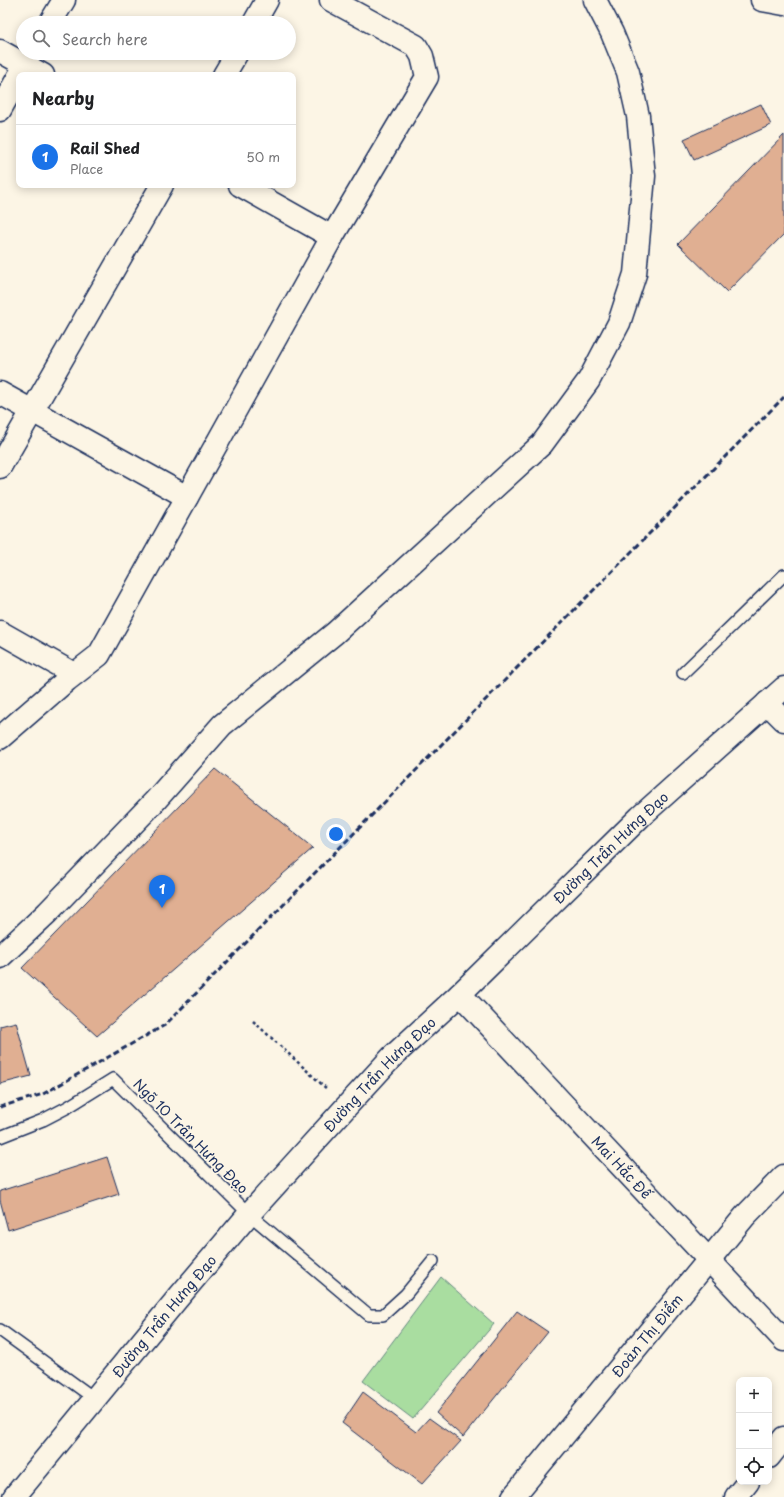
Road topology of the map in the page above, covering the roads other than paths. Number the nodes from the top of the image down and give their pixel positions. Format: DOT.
graph roads {
  1 [pos="64,0"];
  2 [pos="266,0"];
  3 [pos="332,0"];
  4 [pos="595,0"];
  5 [pos="762,0"];
  6 [pos="784,4"];
  7 [pos="54,16"];
  8 [pos="258,16"];
  9 [pos="0,51"];
  10 [pos="232,60"];
  11 [pos="28,69"];
  12 [pos="226,72"];
  13 [pos="16,87"];
  14 [pos="0,110"];
  15 [pos="160,188"];
  16 [pos="245,188"];
  17 [pos="332,237"];
  18 [pos="0,393"];
  19 [pos="32,411"];
  20 [pos="0,467"];
  21 [pos="187,497"];
  22 [pos="784,575"];
  23 [pos="0,632"];
  24 [pos="683,673"];
  25 [pos="74,674"];
  26 [pos="784,688"];
  27 [pos="767,703"];
  28 [pos="784,720"];
  29 [pos="0,738"];
  30 [pos="0,957"];
  31 [pos="460,994"];
  32 [pos="0,1137"];
  33 [pos="784,1176"];
  34 [pos="249,1214"];
  35 [pos="709,1260"];
  36 [pos="433,1261"];
  37 [pos="0,1330"];
  38 [pos="784,1340"];
  39 [pos="95,1399"];
  40 [pos="784,1438"];
  41 [pos="772,1453"];
  42 [pos="746,1485"];
  43 [pos="14,1497"];
  44 [pos="513,1497"];
  45 [pos="736,1497"];
  1 -- 7 [label="street"];
  2 -- 8 [label="street"];
  3 -- 17 [label="street"];
  4 -- 30 [label="street"];
  5 -- 6 [label="street"];
  9 -- 11 [label="street"];
  10 -- 12 [label="street"];
  13 -- 14 [label="street"];
  15 -- 19 [label="street"];
  16 -- 17 [label="street"];
  17 -- 21 [label="street"];
  18 -- 19 [label="street"];
  19 -- 20 [label="street"];
  19 -- 21 [label="street"];
  21 -- 25 [label="street"];
  22 -- 24 [label="lane"];
  23 -- 25 [label="street"];
  25 -- 29 [label="street"];
  26 -- 27 [label="street, Đường Trần Hưng Đạo"];
  27 -- 28 [label="street"];
  27 -- 31 [label="street, Đường Trần Hưng Đạo"];
  31 -- 34 [label="street, Đường Trần Hưng Đạo"];
  31 -- 35 [label="street, Mai Hắc Đế"];
  32 -- 34 [label="lane, Ngõ 10 Trần Hưng Đạo"];
  33 -- 35 [label="street, Đoàn Thị Điểm"];
  34 -- 36 [label="lane, Ngõ 10 Trần Hưng Đạo"];
  34 -- 39 [label="street, Đường Trần Hưng Đạo"];
  35 -- 38 [label="street, Mai Hắc Đế"];
  35 -- 44 [label="street, Đoàn Thị Điểm"];
  37 -- 39 [label="lane"];
  39 -- 43 [label="street, Đường Trần Hưng Đạo"];
  40 -- 41 [label="street"];
  42 -- 45 [label="street"];
}
